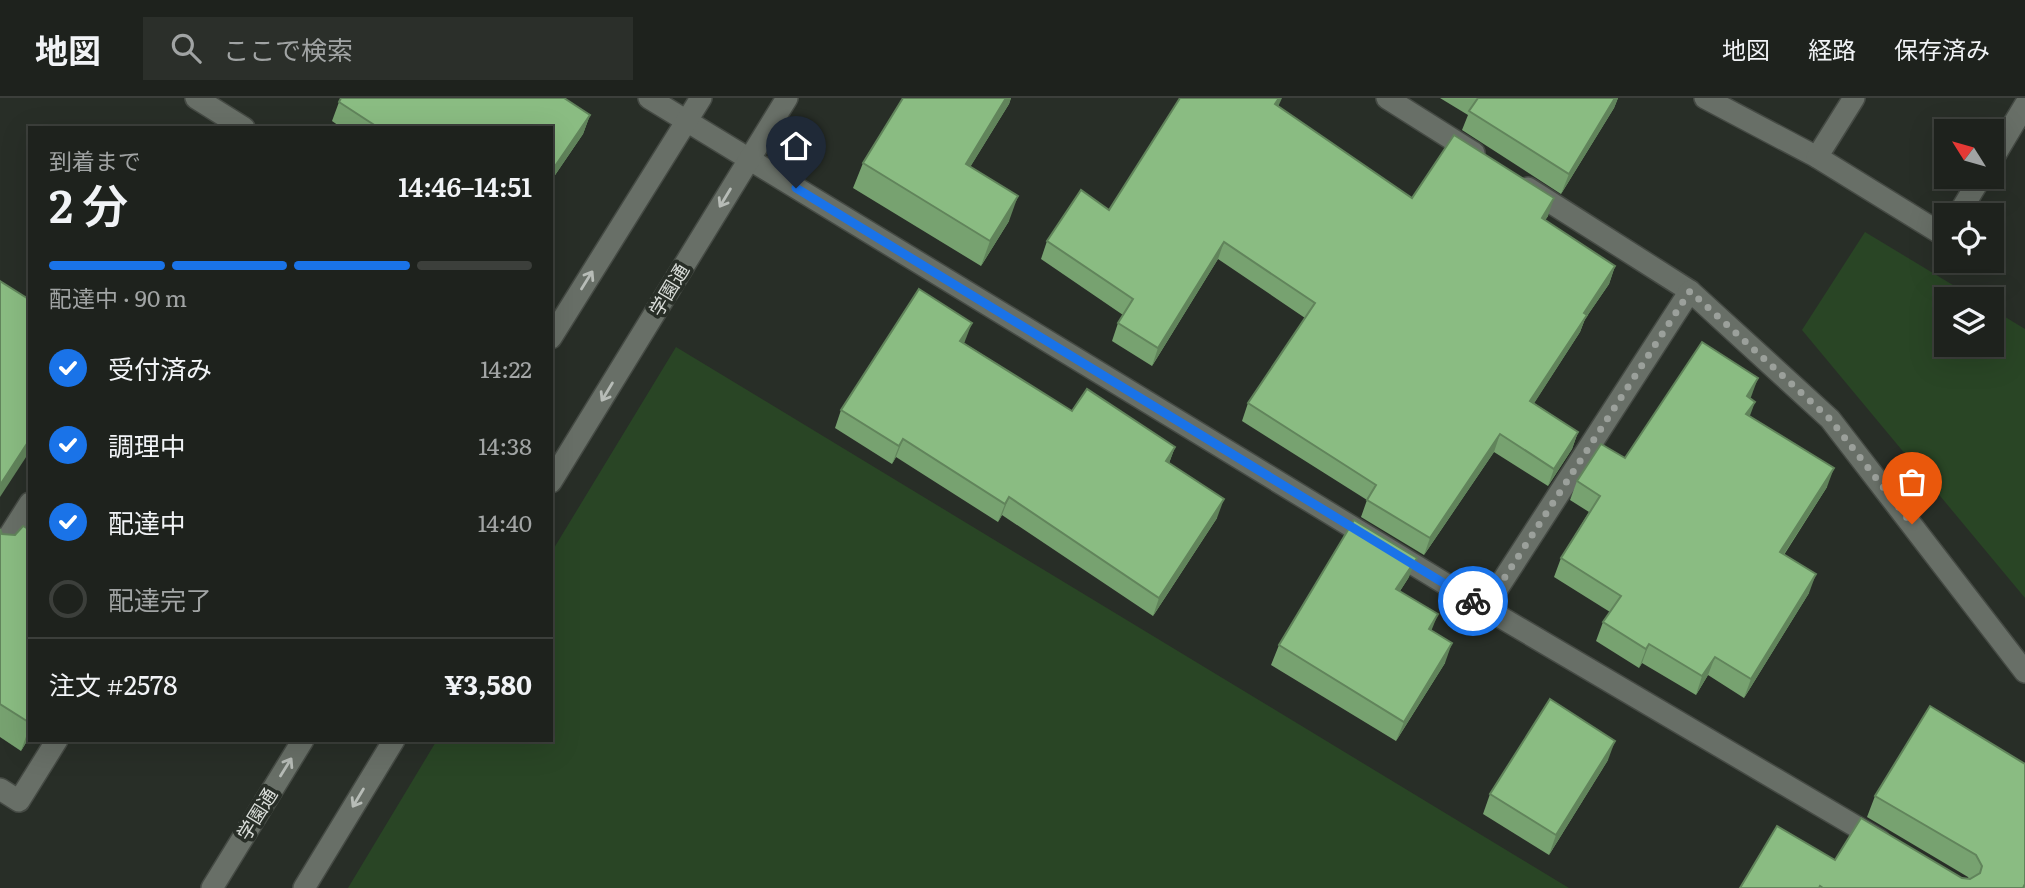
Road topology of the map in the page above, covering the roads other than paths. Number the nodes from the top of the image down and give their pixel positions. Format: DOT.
graph roads {
  1 [pos="195,98"];
  2 [pos="649,98"];
  3 [pos="701,98"];
  4 [pos="787,98"];
  5 [pos="1387,98"];
  6 [pos="1705,98"];
  7 [pos="1854,98"];
  8 [pos="2025,105"];
  9 [pos="687,121"];
  10 [pos="241,126"];
  11 [pos="2004,140"];
  12 [pos="1817,157"];
  13 [pos="749,159"];
  14 [pos="1492,165"];
  15 [pos="1515,180"];
  16 [pos="1934,229"];
  17 [pos="1690,291"];
  18 [pos="555,324"];
  19 [pos="553,479"];
  20 [pos="28,506"];
  21 [pos="0,550"];
  22 [pos="1485,608"];
  23 [pos="2025,672"];
  24 [pos="56,742"];
  25 [pos="302,742"];
  26 [pos="393,742"];
  27 [pos="0,789"];
  28 [pos="1901,853"];
  29 [pos="212,888"];
  30 [pos="304,888"];
  1 -- 10 [label="street"];
  2 -- 9 [label="street"];
  3 -- 9 [label="street"];
  4 -- 13 [label="street, 学園通"];
  5 -- 14 [label="street"];
  6 -- 12 [label="street"];
  7 -- 12 [label="street"];
  8 -- 11 [label="street"];
  9 -- 13 [label="street"];
  18 -- 9 [label="street, one-way"];
  12 -- 16 [label="street"];
  13 -- 19 [label="street, 学園通, one-way"];
  13 -- 22 [label="street"];
  15 -- 17 [label="street"];
  17 -- 22 [label="street"];
  17 -- 23 [label="street"];
  20 -- 21 [label="street"];
  22 -- 28 [label="street"];
  24 -- 27 [label="street"];
  29 -- 25 [label="street, 学園通, one-way"];
  26 -- 30 [label="street, one-way"];
}
